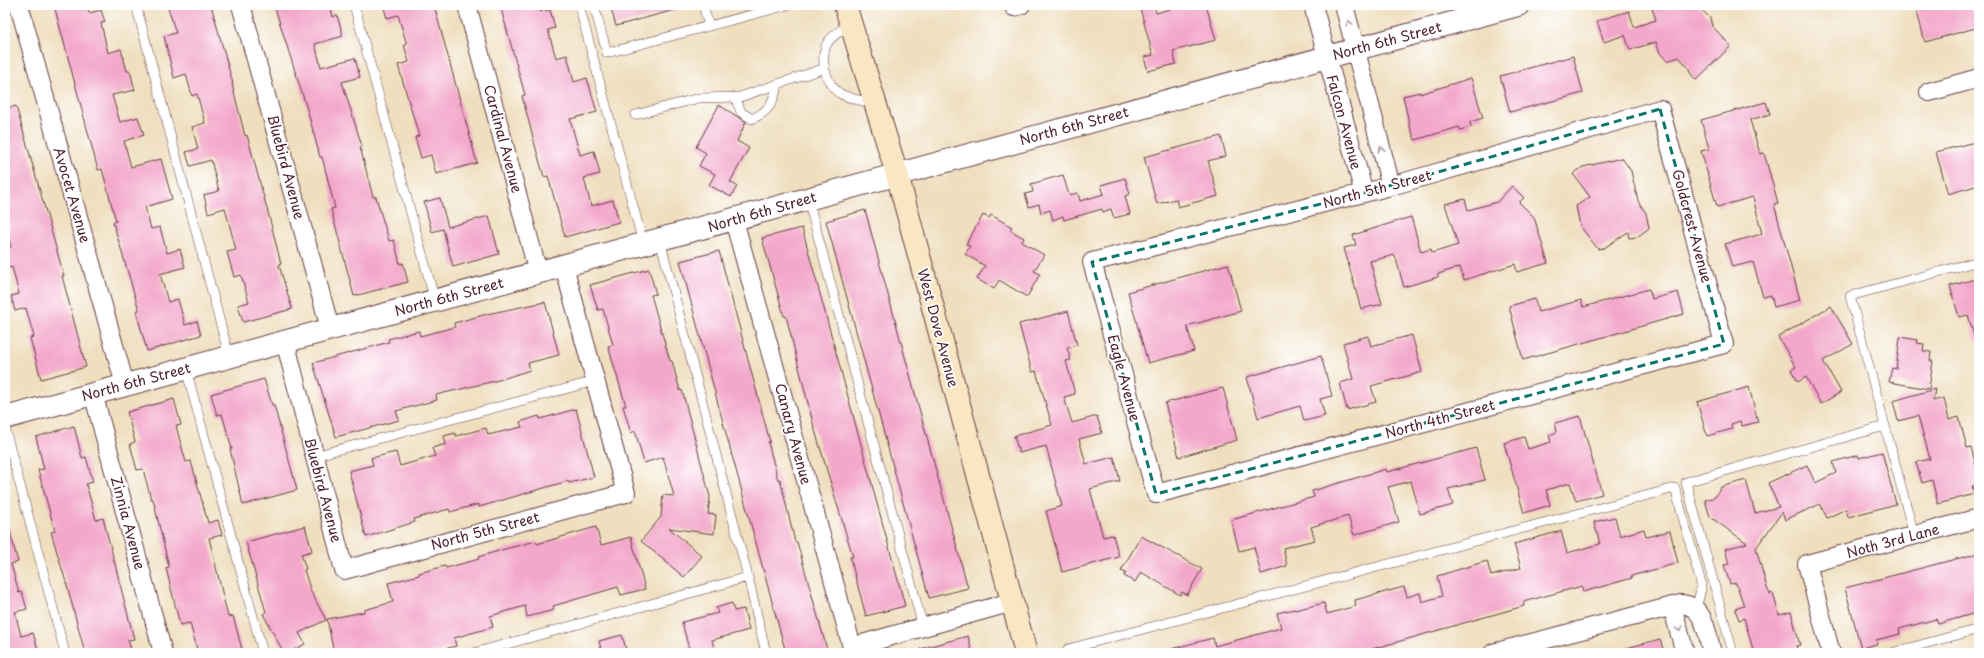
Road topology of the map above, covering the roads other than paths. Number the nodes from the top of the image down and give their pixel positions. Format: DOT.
graph roads {
  1 [pos="19,5"];
  2 [pos="136,5"];
  3 [pos="241,5"];
  4 [pos="354,5"];
  5 [pos="467,5"];
  6 [pos="579,5"];
  7 [pos="594,5"];
  8 [pos="703,5"];
  9 [pos="788,5"];
  10 [pos="1313,5"];
  11 [pos="1344,5"];
  12 [pos="1518,5"];
  13 [pos="848,14"];
  14 [pos="709,26"];
  15 [pos="1356,49"];
  16 [pos="1327,57"];
  17 [pos="824,68"];
  18 [pos="1979,78"];
  19 [pos="778,84"];
  20 [pos="1930,92"];
  21 [pos="735,97"];
  22 [pos="876,105"];
  23 [pos="1660,109"];
  24 [pos="635,115"];
  25 [pos="897,174"];
  26 [pos="1391,186"];
  27 [pos="1364,194"];
  28 [pos="808,199"];
  29 [pos="734,220"];
  30 [pos="652,242"];
  31 [pos="1979,261"];
  32 [pos="1092,262"];
  33 [pos="564,266"];
  34 [pos="538,273"];
  35 [pos="435,301"];
  36 [pos="330,328"];
  37 [pos="285,341"];
  38 [pos="1724,344"];
  39 [pos="228,356"];
  40 [pos="186,368"];
  41 [pos="595,381"];
  42 [pos="125,385"];
  43 [pos="93,393"];
  44 [pos="6,418"];
  45 [pos="1885,426"];
  46 [pos="314,456"];
  47 [pos="1156,494"];
  48 [pos="1979,518"];
  49 [pos="1914,535"];
  50 [pos="344,570"];
  51 [pos="748,577"];
  52 [pos="1012,602"];
  53 [pos="1672,606"];
  54 [pos="1696,609"];
  55 [pos="923,627"];
  56 [pos="1979,629"];
  57 [pos="65,653"];
  58 [pos="163,653"];
  59 [pos="263,653"];
  60 [pos="474,653"];
  61 [pos="766,653"];
  62 [pos="1026,653"];
  63 [pos="1069,653"];
  64 [pos="1493,653"];
  65 [pos="1685,653"];
  66 [pos="1712,653"];
  67 [pos="1733,653"];
  68 [pos="1831,653"];
  69 [pos="1891,653"];
  1 -- 42 [label="street, Avocet Avenue"];
  2 -- 39 [label="lane"];
  3 -- 36 [label="street, Bluebird Avenue"];
  4 -- 35 [label="lane"];
  5 -- 34 [label="street, Cardinal Avenue"];
  6 -- 30 [label="lane"];
  7 -- 14 [label="lane"];
  8 -- 14 [label="lane"];
  9 -- 14 [label="lane"];
  10 -- 16 [label="street, Falcon Avenue"];
  15 -- 11 [label="street, Falcon Avenue, one-way"];
  12 -- 15 [label="street, North 6th Street"];
  13 -- 17 [label="lane"];
  13 -- 22 [label="main road, West Dove Avenue"];
  15 -- 16 [label="street, North 6th Street"];
  26 -- 15 [label="street, Falcon Avenue, one-way"];
  16 -- 25 [label="street, North 6th Street"];
  16 -- 27 [label="street, Falcon Avenue"];
  17 -- 19 [label="lane"];
  17 -- 22 [label="lane"];
  18 -- 20 [label="street"];
  19 -- 21 [label="lane"];
  19 -- 21 [label="lane"];
  21 -- 24 [label="lane"];
  22 -- 25 [label="main road, West Dove Avenue"];
  23 -- 26 [label="street, North 5th Street"];
  23 -- 38 [label="street, Goldcrest Avenue"];
  25 -- 28 [label="street, North 6th Street"];
  25 -- 52 [label="main road, West Dove Avenue"];
  26 -- 27 [label="street, North 5th Street"];
  27 -- 32 [label="street, North 5th Street"];
  28 -- 29 [label="street, North 6th Street"];
  28 -- 55 [label="lane"];
  29 -- 30 [label="street, North 6th Street"];
  29 -- 55 [label="street, Canary Avenue"];
  30 -- 33 [label="street, North 6th Street"];
  30 -- 51 [label="lane"];
  31 -- 45 [label="lane"];
  32 -- 47 [label="street, Eagle Avenue"];
  33 -- 34 [label="street, North 6th Street"];
  33 -- 41 [label="street"];
  34 -- 35 [label="street, North 6th Street"];
  35 -- 36 [label="street, North 6th Street"];
  36 -- 37 [label="street, North 6th Street"];
  37 -- 39 [label="street, North 6th Street"];
  37 -- 46 [label="street, Bluebird Avenue"];
  38 -- 47 [label="street, North 4th Street"];
  39 -- 40 [label="street, North 6th Street"];
  40 -- 42 [label="street, North 6th Street"];
  40 -- 59 [label="lane"];
  41 -- 46 [label="lane"];
  41 -- 50 [label="street, North 5th Street"];
  42 -- 43 [label="street, North 6th Street"];
  43 -- 44 [label="street, North 6th Street"];
  43 -- 58 [label="street, Zinnia Avenue"];
  44 -- 57 [label="lane"];
  45 -- 49 [label="lane"];
  45 -- 67 [label="lane"];
  46 -- 50 [label="street, Bluebird Avenue"];
  48 -- 49 [label="street, Noth 3rd Lane"];
  49 -- 68 [label="street, Noth 3rd Lane"];
  51 -- 60 [label="lane"];
  51 -- 61 [label="lane"];
  52 -- 55 [label="street"];
  52 -- 62 [label="main road, West Dove Avenue"];
  53 -- 54 [label="street"];
  53 -- 64 [label="street"];
  53 -- 65 [label="street, one-way"];
  54 -- 63 [label="lane"];
  54 -- 66 [label="street"];
  56 -- 69 [label="lane"];
}
